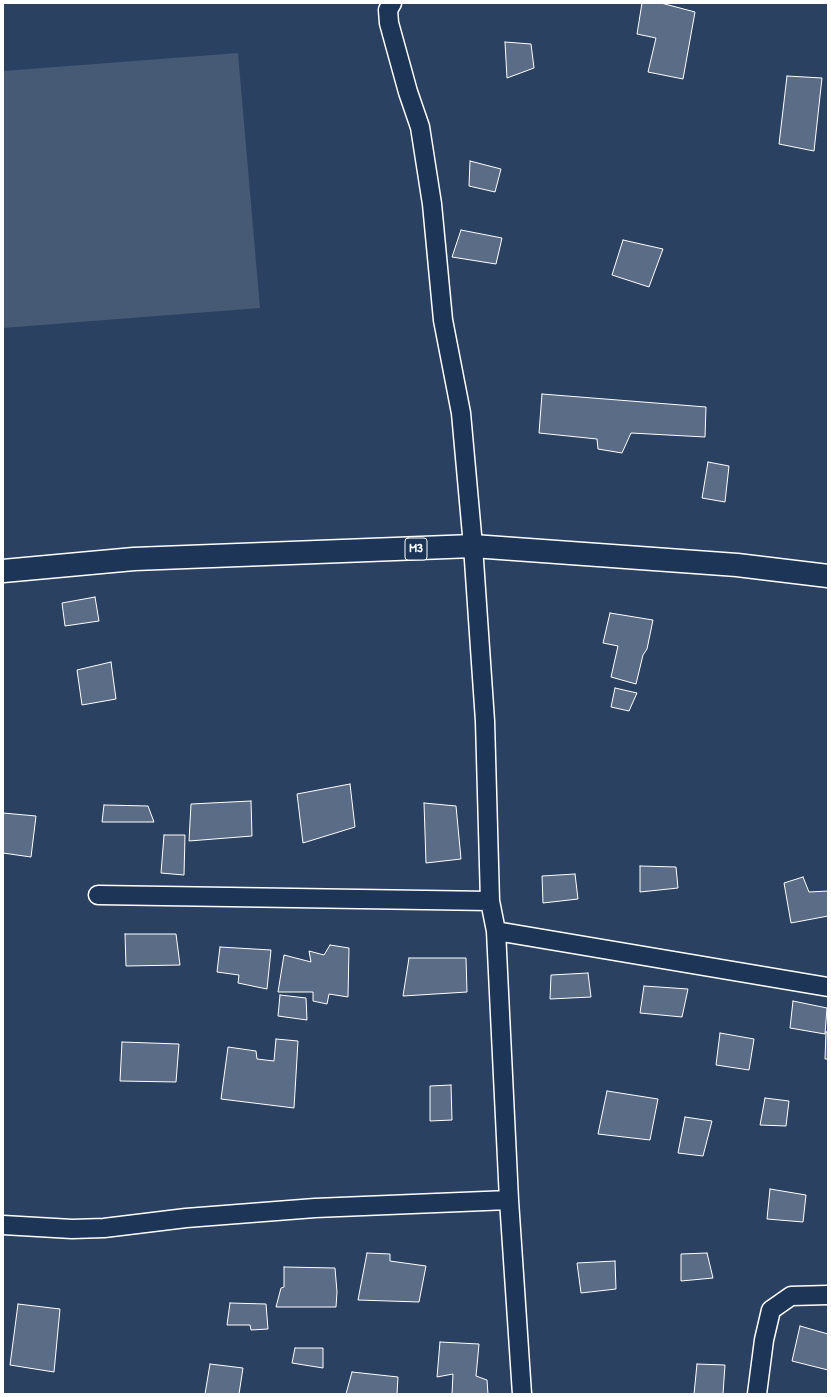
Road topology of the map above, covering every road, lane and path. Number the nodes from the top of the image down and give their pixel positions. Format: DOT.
graph roads {
  1 [pos="392,3"];
  2 [pos="473,546"];
  3 [pos="3,571"];
  4 [pos="828,576"];
  5 [pos="98,895"];
  6 [pos="490,901"];
  7 [pos="496,931"];
  8 [pos="828,988"];
  9 [pos="509,1200"];
  10 [pos="3,1225"];
  11 [pos="828,1295"];
  12 [pos="522,1394"];
  13 [pos="757,1394"];
  1 -- 2 [label="street"];
  2 -- 3 [label="main road, M3"];
  2 -- 4 [label="main road, M3"];
  2 -- 6 [label="street"];
  5 -- 6 [label="street"];
  6 -- 7 [label="street"];
  7 -- 8 [label="street"];
  7 -- 9 [label="street"];
  9 -- 10 [label="street"];
  9 -- 12 [label="street"];
  11 -- 13 [label="street"];
}
